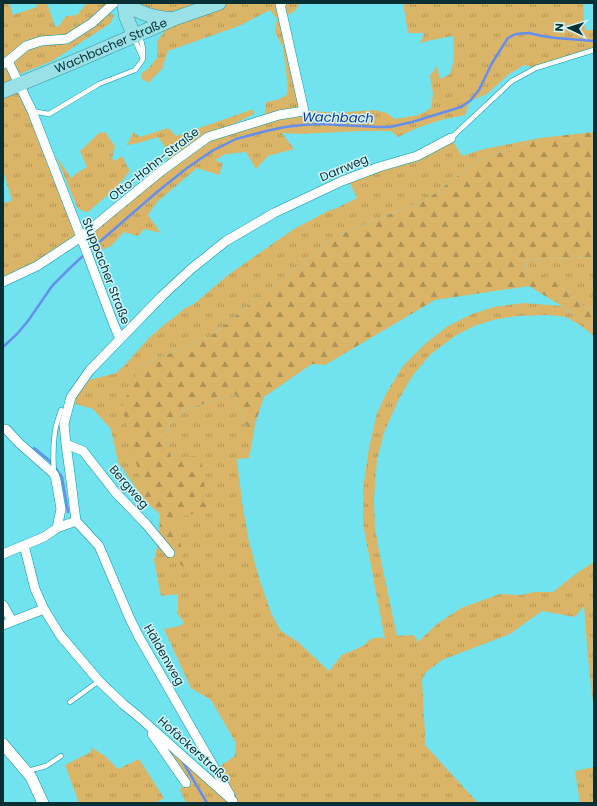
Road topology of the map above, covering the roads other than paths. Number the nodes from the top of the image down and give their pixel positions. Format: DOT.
graph roads {
  1 [pos="114,3"];
  2 [pos="219,3"];
  3 [pos="282,3"];
  4 [pos="128,8"];
  5 [pos="173,19"];
  6 [pos="137,35"];
  7 [pos="112,46"];
  8 [pos="594,50"];
  9 [pos="6,63"];
  10 [pos="19,85"];
  11 [pos="3,91"];
  12 [pos="32,111"];
  13 [pos="451,138"];
  14 [pos="83,241"];
  15 [pos="3,282"];
  16 [pos="120,339"];
  17 [pos="61,410"];
  18 [pos="6,429"];
  19 [pos="66,444"];
  20 [pos="54,474"];
  21 [pos="76,521"];
  22 [pos="57,528"];
  23 [pos="24,545"];
  24 [pos="170,553"];
  25 [pos="3,554"];
  26 [pos="3,605"];
  27 [pos="44,609"];
  28 [pos="12,621"];
  29 [pos="3,625"];
  30 [pos="99,681"];
  31 [pos="70,702"];
  32 [pos="140,717"];
  33 [pos="3,744"];
  34 [pos="61,756"];
  35 [pos="26,771"];
  36 [pos="186,783"];
  37 [pos="233,801"];
  38 [pos="43,803"];
  1 -- 9 [label="street"];
  2 -- 5 [label="main road, Wachbacher Straße"];
  3 -- 14 [label="street, Otto-Hahn-Straße"];
  4 -- 5 [label="main road"];
  4 -- 6 [label="main road"];
  4 -- 7 [label="main road"];
  5 -- 6 [label="main road, Wachbacher Straße"];
  6 -- 7 [label="main road, Wachbacher Straße"];
  6 -- 12 [label="lane"];
  7 -- 10 [label="main road, Wachbacher Straße"];
  8 -- 13 [label="lane, Darrweg"];
  9 -- 10 [label="street, Stuppacher Straße"];
  10 -- 11 [label="main road, Wachbacher Straße"];
  10 -- 12 [label="street, Stuppacher Straße"];
  12 -- 14 [label="street, Stuppacher Straße"];
  13 -- 16 [label="street, Darrweg"];
  14 -- 15 [label="street"];
  14 -- 16 [label="street, Stuppacher Straße"];
  16 -- 19 [label="street, Stuppacher Straße"];
  17 -- 20 [label="lane"];
  18 -- 20 [label="street"];
  19 -- 21 [label="street, Stuppacher Straße"];
  19 -- 24 [label="street, Bergweg"];
  20 -- 22 [label="street"];
  21 -- 22 [label="street"];
  21 -- 37 [label="street, Häldenweg"];
  22 -- 23 [label="street"];
  23 -- 25 [label="street"];
  23 -- 27 [label="street, Hofäckerstraße"];
  26 -- 28 [label="street"];
  27 -- 28 [label="street"];
  27 -- 30 [label="street, Hofäckerstraße"];
  28 -- 29 [label="street"];
  30 -- 31 [label="lane"];
  30 -- 32 [label="street, Hofäckerstraße"];
  32 -- 36 [label="street, Hofäckerstraße"];
  32 -- 37 [label="street, Hofäckerstraße"];
  33 -- 35 [label="street"];
  34 -- 35 [label="lane"];
  35 -- 38 [label="street"];
}
